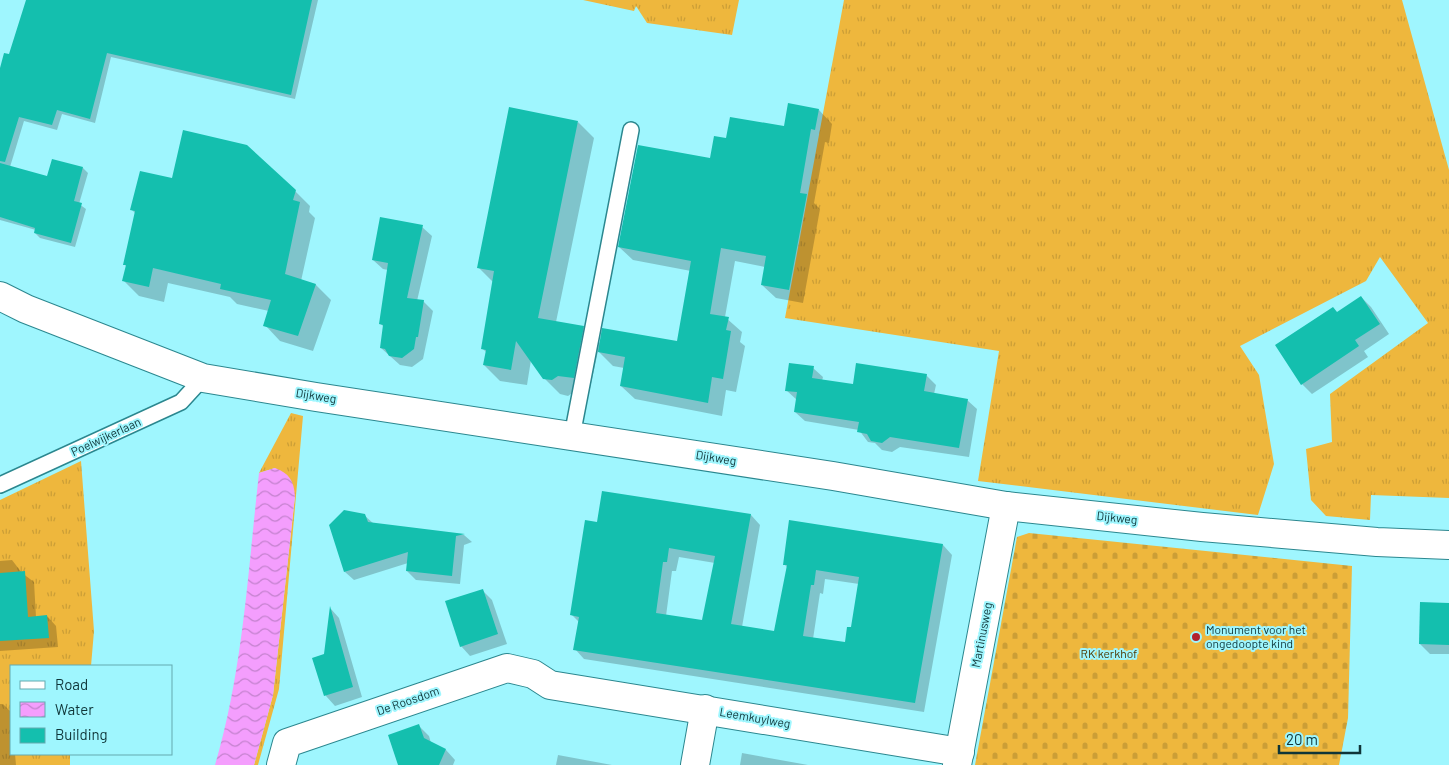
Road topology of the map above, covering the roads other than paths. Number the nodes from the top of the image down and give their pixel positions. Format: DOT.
graph roads {
  1 [pos="631,130"];
  2 [pos="0,296"];
  3 [pos="203,378"];
  4 [pos="572,436"];
  5 [pos="0,485"];
  6 [pos="1006,506"];
  7 [pos="1449,545"];
  8 [pos="550,684"];
  9 [pos="705,709"];
  10 [pos="958,759"];
  11 [pos="281,765"];
  12 [pos="695,765"];
  1 -- 4 [label="lane"];
  2 -- 3 [label="street, Dijkweg"];
  3 -- 4 [label="street, Dijkweg"];
  3 -- 5 [label="lane, Poelwijkerlaan"];
  4 -- 6 [label="street, Dijkweg"];
  6 -- 7 [label="street, Dijkweg"];
  6 -- 10 [label="street, Martinusweg"];
  8 -- 9 [label="street, Leemkuylweg"];
  8 -- 11 [label="street, De Roosdom"];
  9 -- 10 [label="street, Leemkuylweg"];
  9 -- 12 [label="street"];
}
